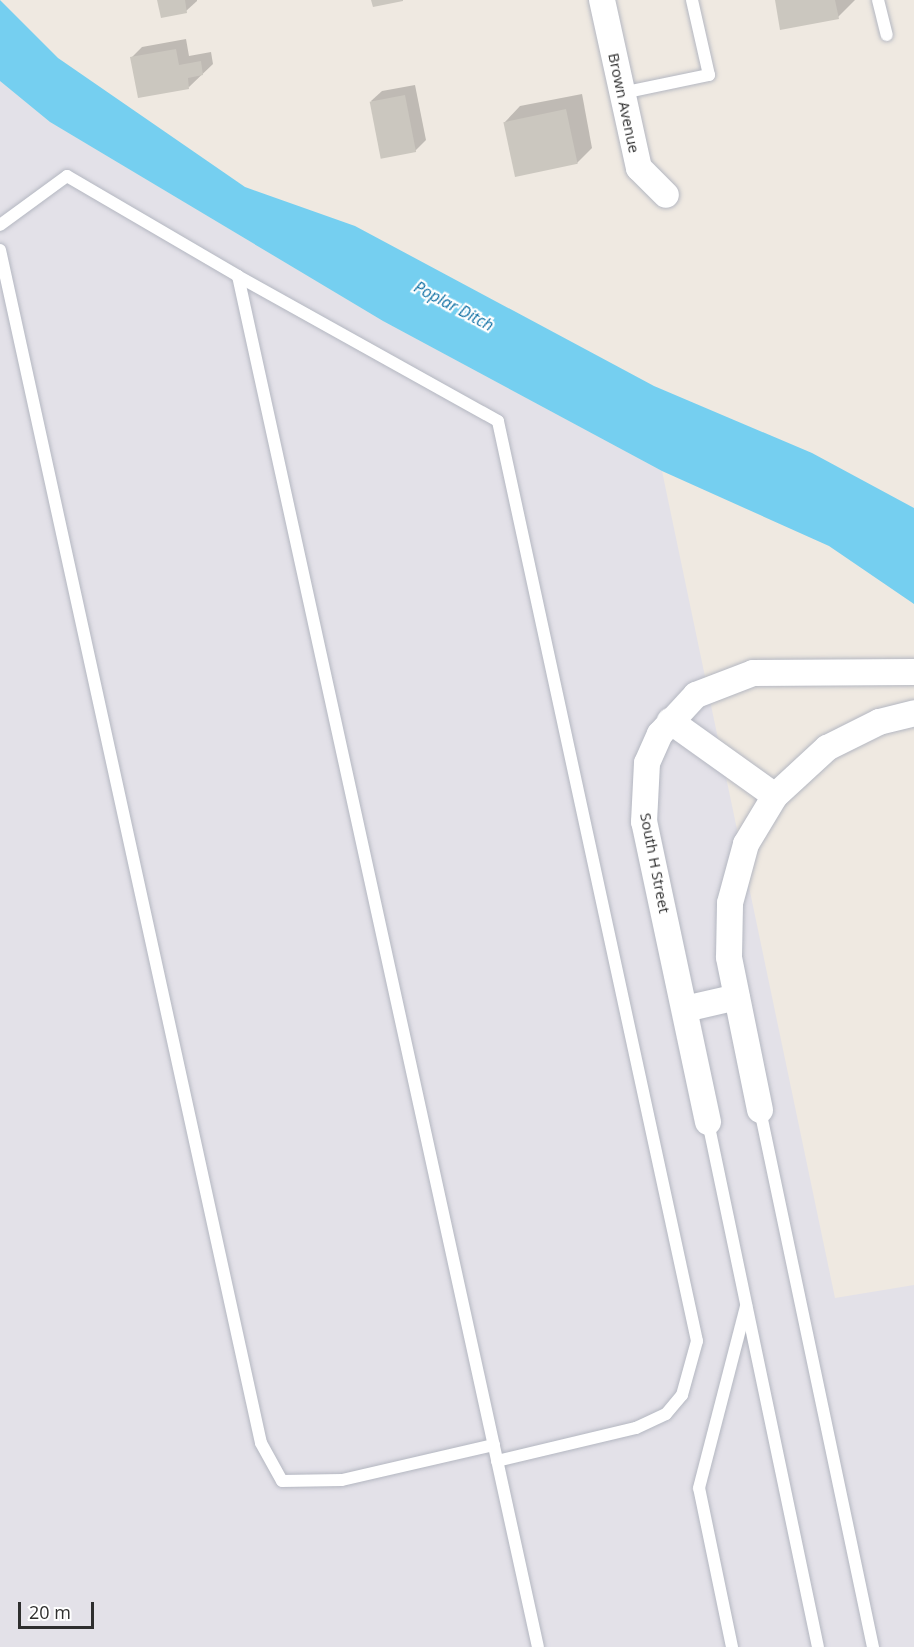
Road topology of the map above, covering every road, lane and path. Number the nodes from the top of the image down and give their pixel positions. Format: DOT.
graph roads {
  1 [pos="602,0"];
  2 [pos="692,0"];
  3 [pos="878,0"];
  4 [pos="887,35"];
  5 [pos="622,93"];
  6 [pos="666,195"];
  7 [pos="0,225"];
  8 [pos="0,250"];
  9 [pos="237,276"];
  10 [pos="4,292"];
  11 [pos="914,672"];
  12 [pos="914,713"];
  13 [pos="670,721"];
  14 [pos="775,796"];
  15 [pos="737,997"];
  16 [pos="685,1009"];
  17 [pos="760,1110"];
  18 [pos="708,1122"];
  19 [pos="747,1302"];
  20 [pos="494,1445"];
  21 [pos="497,1461"];
  22 [pos="538,1647"];
  23 [pos="732,1647"];
  24 [pos="818,1647"];
  25 [pos="873,1647"];
  1 -- 5 [label="street, Brown Avenue"];
  2 -- 5 [label="lane"];
  3 -- 4 [label="lane"];
  5 -- 6 [label="street, Brown Avenue"];
  7 -- 9 [label="lane"];
  8 -- 10 [label="lane"];
  9 -- 20 [label="lane"];
  9 -- 21 [label="lane"];
  10 -- 20 [label="lane"];
  11 -- 13 [label="street, South H Street"];
  12 -- 14 [label="street"];
  13 -- 14 [label="street"];
  13 -- 16 [label="street, South H Street"];
  14 -- 15 [label="street"];
  15 -- 16 [label="street"];
  15 -- 17 [label="street"];
  16 -- 18 [label="street, South H Street"];
  17 -- 25 [label="lane"];
  18 -- 19 [label="lane"];
  19 -- 23 [label="lane"];
  19 -- 24 [label="lane"];
  20 -- 21 [label="lane"];
  21 -- 22 [label="lane"];
}
